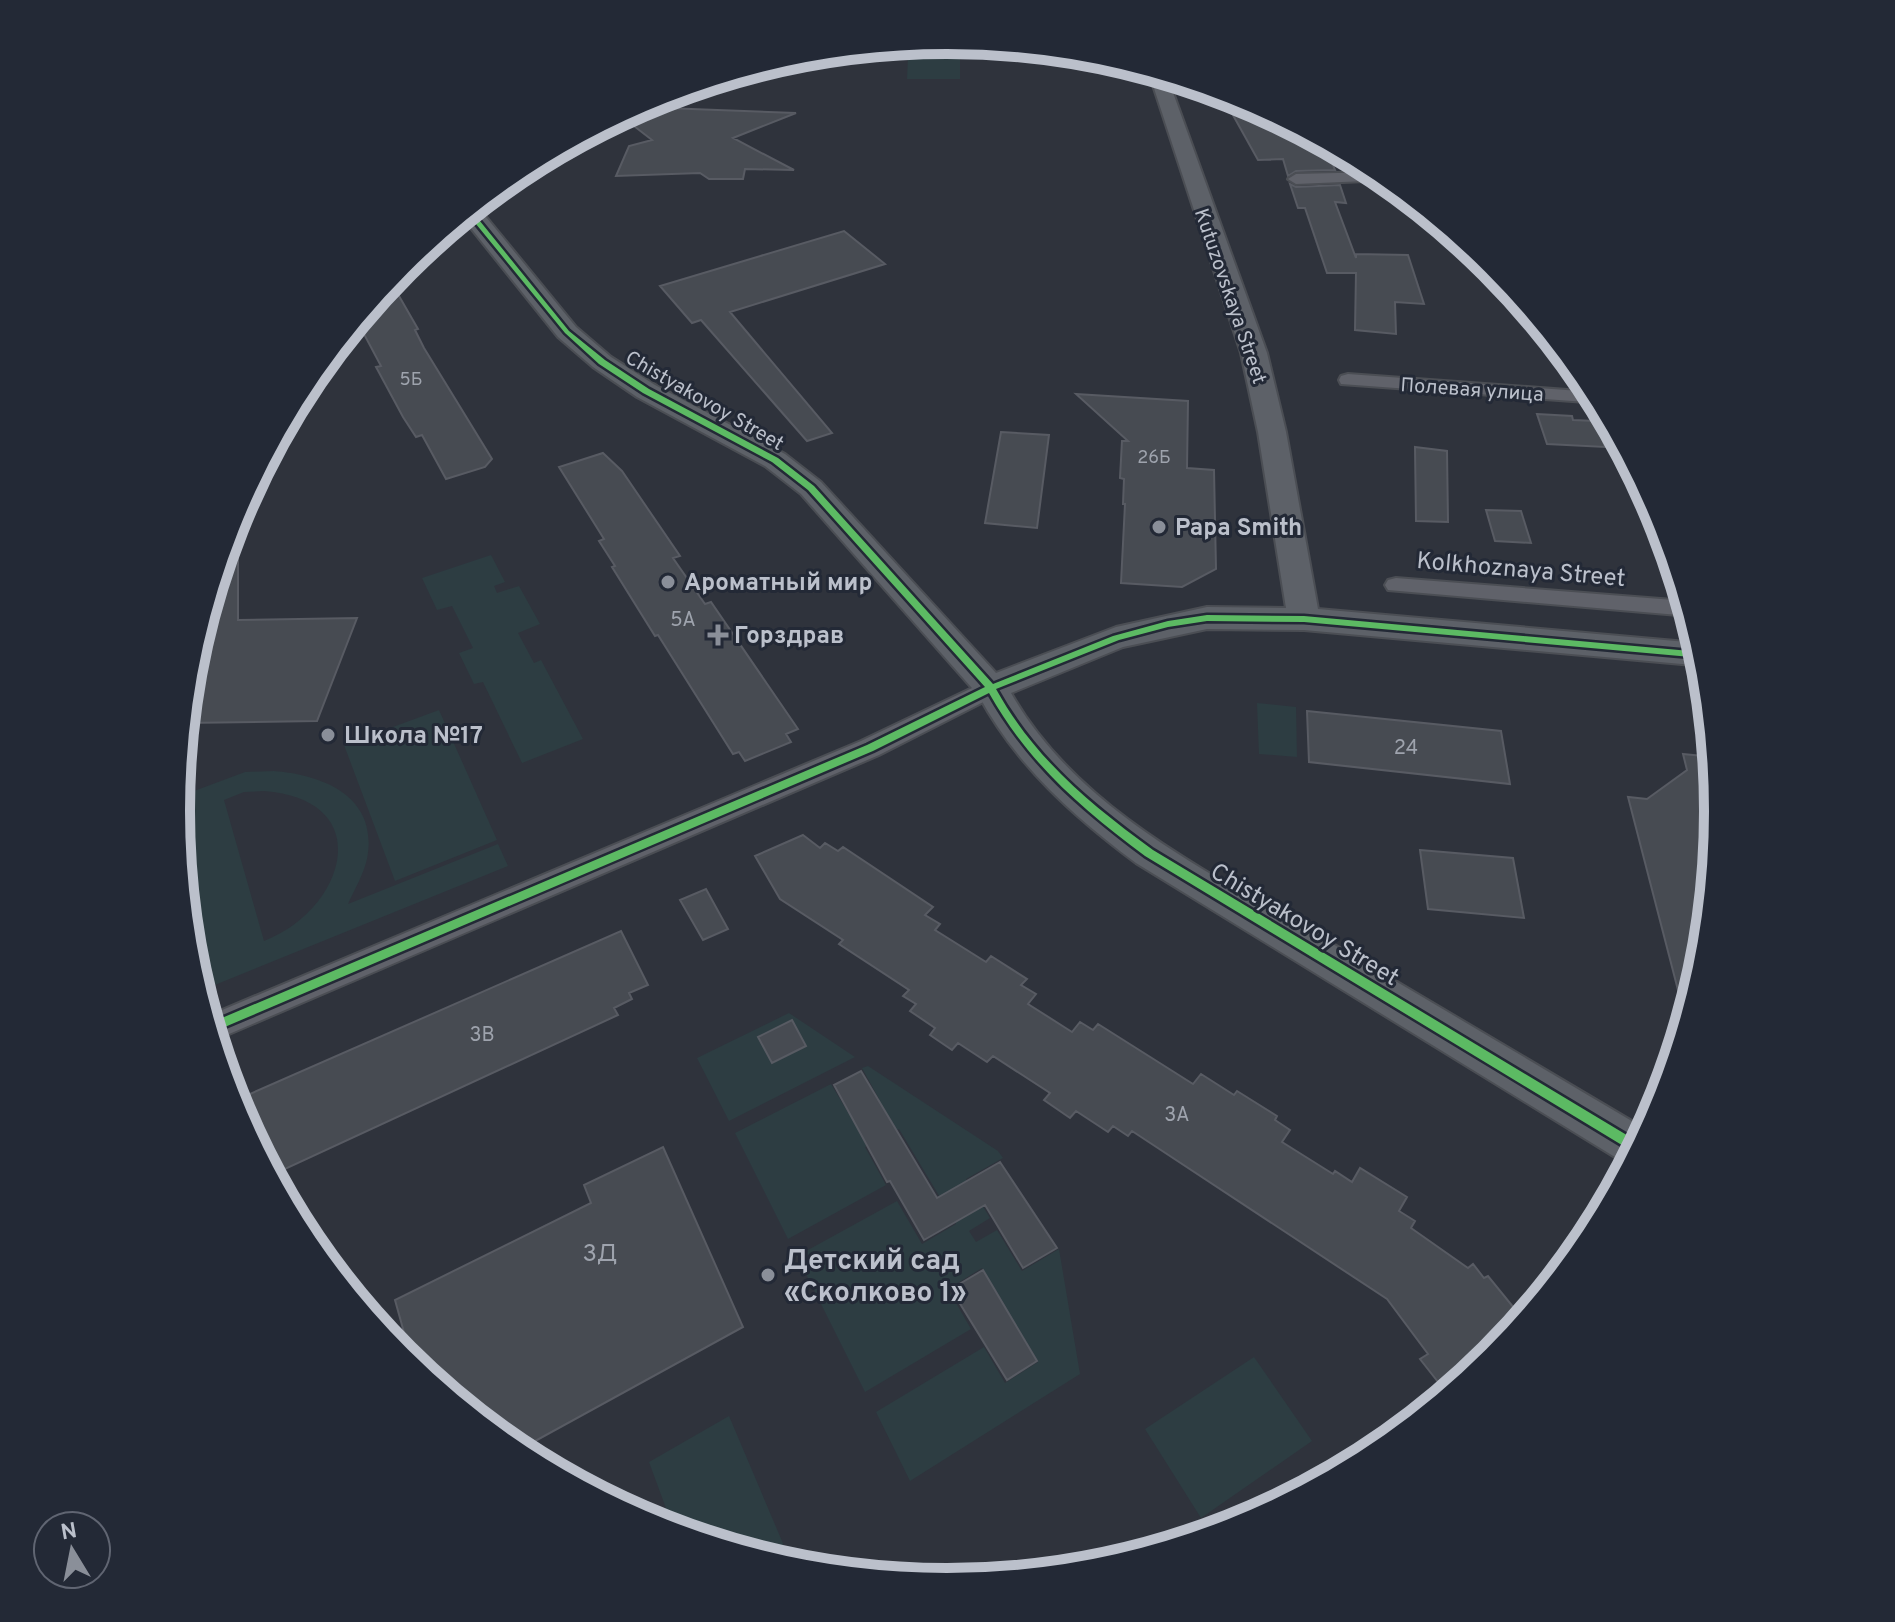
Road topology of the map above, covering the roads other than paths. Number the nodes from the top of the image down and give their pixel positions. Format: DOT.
graph roads {
  1 [pos="1160,85"];
  2 [pos="1361,178"];
  3 [pos="1296,179"];
  4 [pos="476,219"];
  5 [pos="1348,380"];
  6 [pos="1581,397"];
  7 [pos="1396,585"];
  8 [pos="1677,608"];
  9 [pos="1304,619"];
  10 [pos="1688,654"];
  11 [pos="991,688"];
  12 [pos="221,1024"];
  13 [pos="1628,1142"];
  1 -- 9 [label="street, Kutuzovskaya Street"];
  2 -- 3 [label="street"];
  4 -- 11 [label="street, Chistyakovoy Street"];
  5 -- 6 [label="street, Полевая улица"];
  7 -- 8 [label="street, Kolkhoznaya Street"];
  9 -- 10 [label="street"];
  9 -- 11 [label="street"];
  11 -- 12 [label="street"];
  11 -- 13 [label="street, Chistyakovoy Street"];
}
